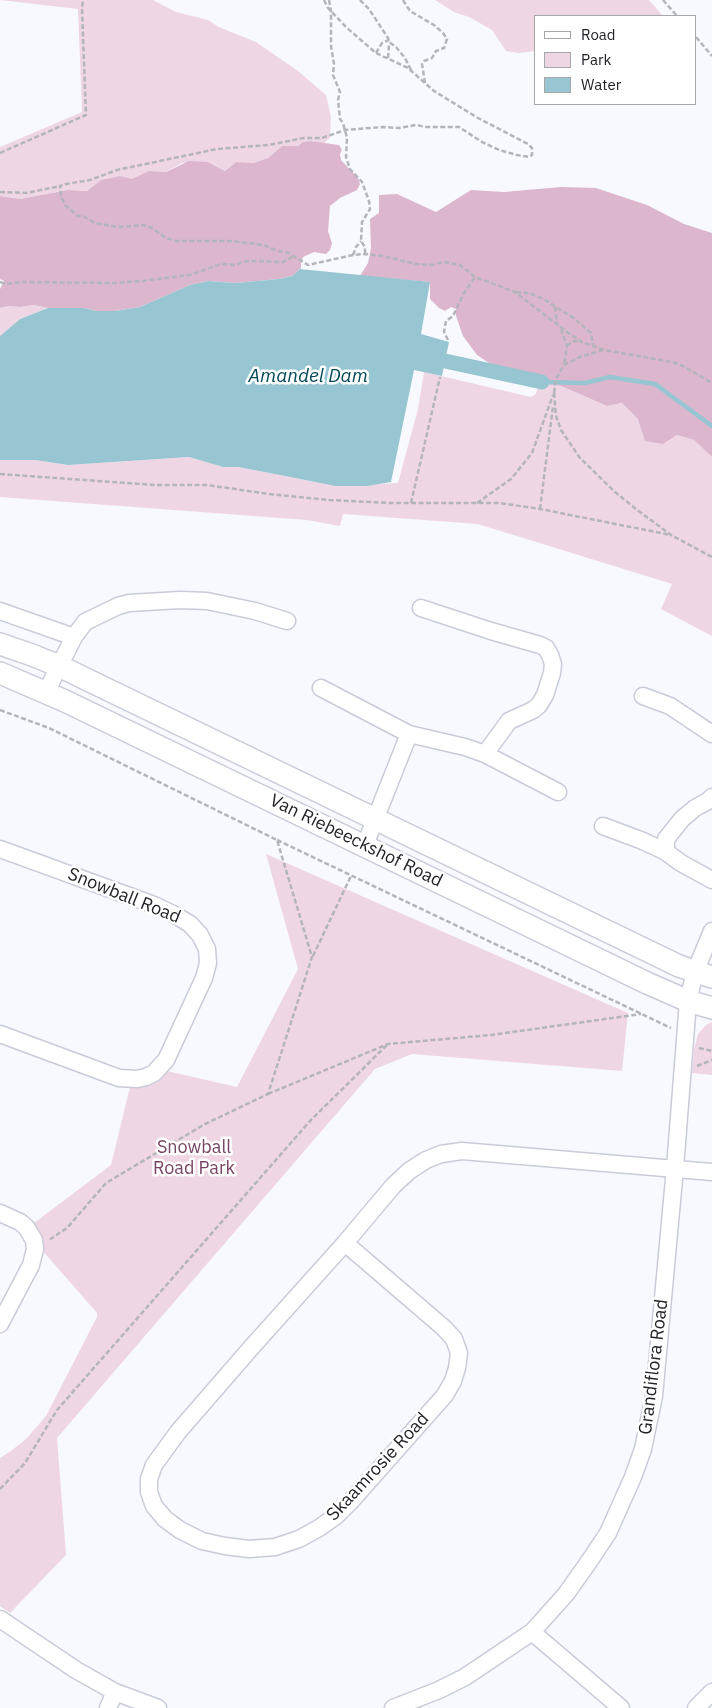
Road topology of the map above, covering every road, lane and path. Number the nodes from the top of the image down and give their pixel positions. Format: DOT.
graph roads {
  1 [pos="83,0"];
  2 [pos="324,0"];
  3 [pos="329,0"];
  4 [pos="360,0"];
  5 [pos="403,0"];
  6 [pos="663,0"];
  7 [pos="331,11"];
  8 [pos="676,15"];
  9 [pos="697,38"];
  10 [pos="389,41"];
  11 [pos="376,53"];
  12 [pos="387,54"];
  13 [pos="712,56"];
  14 [pos="383,57"];
  15 [pos="390,60"];
  16 [pos="414,74"];
  17 [pos="425,83"];
  18 [pos="345,130"];
  19 [pos="0,153"];
  20 [pos="60,186"];
  21 [pos="0,192"];
  22 [pos="361,241"];
  23 [pos="365,254"];
  24 [pos="353,255"];
  25 [pos="294,256"];
  26 [pos="475,277"];
  27 [pos="0,282"];
  28 [pos="515,292"];
  29 [pos="555,305"];
  30 [pos="557,324"];
  31 [pos="561,328"];
  32 [pos="448,340"];
  33 [pos="582,342"];
  34 [pos="593,344"];
  35 [pos="567,346"];
  36 [pos="604,350"];
  37 [pos="564,366"];
  38 [pos="440,377"];
  39 [pos="712,384"];
  40 [pos="554,393"];
  41 [pos="0,474"];
  42 [pos="411,503"];
  43 [pos="476,503"];
  44 [pos="540,509"];
  45 [pos="670,535"];
  46 [pos="712,557"];
  47 [pos="421,608"];
  48 [pos="0,611"];
  49 [pos="287,621"];
  50 [pos="74,636"];
  51 [pos="0,644"];
  52 [pos="59,666"];
  53 [pos="0,673"];
  54 [pos="321,688"];
  55 [pos="46,692"];
  56 [pos="643,696"];
  57 [pos="0,710"];
  58 [pos="408,734"];
  59 [pos="712,734"];
  60 [pos="485,754"];
  61 [pos="558,792"];
  62 [pos="712,797"];
  63 [pos="376,819"];
  64 [pos="603,826"];
  65 [pos="277,840"];
  66 [pos="365,845"];
  67 [pos="0,848"];
  68 [pos="666,852"];
  69 [pos="351,876"];
  70 [pos="712,880"];
  71 [pos="712,931"];
  72 [pos="312,957"];
  73 [pos="704,975"];
  74 [pos="688,1001"];
  75 [pos="712,1008"];
  76 [pos="642,1014"];
  77 [pos="0,1034"];
  78 [pos="685,1043"];
  79 [pos="388,1044"];
  80 [pos="268,1094"];
  81 [pos="675,1168"];
  82 [pos="712,1172"];
  83 [pos="0,1213"];
  84 [pos="345,1243"];
  85 [pos="35,1249"];
  86 [pos="0,1324"];
  87 [pos="0,1489"];
  88 [pos="0,1619"];
  89 [pos="532,1632"];
  90 [pos="115,1692"];
  91 [pos="712,1692"];
  92 [pos="108,1708"];
  93 [pos="158,1708"];
  94 [pos="393,1708"];
  95 [pos="621,1708"];
  96 [pos="696,1708"];
  1 -- 19 [label="path"];
  2 -- 7 [label="path"];
  3 -- 7 [label="path"];
  4 -- 10 [label="path"];
  5 -- 17 [label="path"];
  6 -- 8 [label="path"];
  7 -- 11 [label="path"];
  7 -- 18 [label="path"];
  9 -- 13 [label="path"];
  10 -- 11 [label="path"];
  10 -- 12 [label="path"];
  10 -- 16 [label="path"];
  11 -- 14 [label="path"];
  12 -- 14 [label="path"];
  12 -- 15 [label="path"];
  14 -- 15 [label="path"];
  15 -- 16 [label="path"];
  16 -- 17 [label="path"];
  17 -- 18 [label="path"];
  18 -- 20 [label="path"];
  18 -- 22 [label="path"];
  20 -- 21 [label="path"];
  20 -- 25 [label="path"];
  22 -- 23 [label="path"];
  22 -- 24 [label="path"];
  23 -- 24 [label="path"];
  23 -- 26 [label="path"];
  24 -- 25 [label="path"];
  25 -- 27 [label="path"];
  26 -- 28 [label="path"];
  26 -- 32 [label="path"];
  28 -- 29 [label="path"];
  28 -- 30 [label="path"];
  29 -- 30 [label="path"];
  29 -- 34 [label="path"];
  30 -- 31 [label="path"];
  31 -- 33 [label="path"];
  31 -- 35 [label="path"];
  33 -- 34 [label="path"];
  33 -- 35 [label="path"];
  34 -- 36 [label="path"];
  35 -- 37 [label="path"];
  36 -- 37 [label="path"];
  36 -- 39 [label="path"];
  37 -- 40 [label="path"];
  38 -- 42 [label="path"];
  40 -- 43 [label="path"];
  40 -- 44 [label="path"];
  40 -- 45 [label="path"];
  41 -- 42 [label="path"];
  42 -- 43 [label="path"];
  43 -- 44 [label="path"];
  44 -- 45 [label="path"];
  45 -- 46 [label="path"];
  47 -- 60 [label="street"];
  48 -- 50 [label="street"];
  49 -- 50 [label="street"];
  50 -- 52 [label="street"];
  51 -- 52 [label="street, Van Riebeeckshof Road"];
  52 -- 55 [label="street"];
  52 -- 63 [label="street, Van Riebeeckshof Road"];
  53 -- 55 [label="street, Van Riebeeckshof Road"];
  54 -- 58 [label="street"];
  55 -- 66 [label="street, Van Riebeeckshof Road"];
  56 -- 59 [label="street"];
  57 -- 65 [label="path"];
  58 -- 60 [label="street"];
  58 -- 63 [label="street"];
  60 -- 61 [label="street"];
  62 -- 68 [label="street"];
  63 -- 66 [label="street"];
  63 -- 73 [label="street, Van Riebeeckshof Road"];
  64 -- 68 [label="street"];
  65 -- 69 [label="path"];
  65 -- 72 [label="path"];
  66 -- 74 [label="street, Van Riebeeckshof Road"];
  67 -- 77 [label="street, Snowball Road"];
  68 -- 70 [label="street"];
  69 -- 72 [label="path"];
  69 -- 76 [label="path"];
  71 -- 73 [label="street, Grandiflora Road"];
  72 -- 80 [label="path"];
  73 -- 74 [label="street, Grandiflora Road"];
  74 -- 75 [label="street, Van Riebeeckshof Road"];
  74 -- 78 [label="street, Grandiflora Road"];
  76 -- 78 [label="path"];
  76 -- 79 [label="path"];
  78 -- 81 [label="street, Grandiflora Road"];
  79 -- 80 [label="path"];
  79 -- 87 [label="path"];
  80 -- 85 [label="path"];
  81 -- 82 [label="street, Skaamrosie Road"];
  81 -- 84 [label="street, Skaamrosie Road"];
  81 -- 89 [label="street, Grandiflora Road"];
  83 -- 85 [label="street"];
  84 -- 84 [label="street, Skaamrosie Road"];
  85 -- 86 [label="street"];
  88 -- 90 [label="street"];
  89 -- 94 [label="street, Grandiflora Road"];
  89 -- 95 [label="street"];
  90 -- 92 [label="street"];
  90 -- 93 [label="street"];
  91 -- 96 [label="street"];
}
